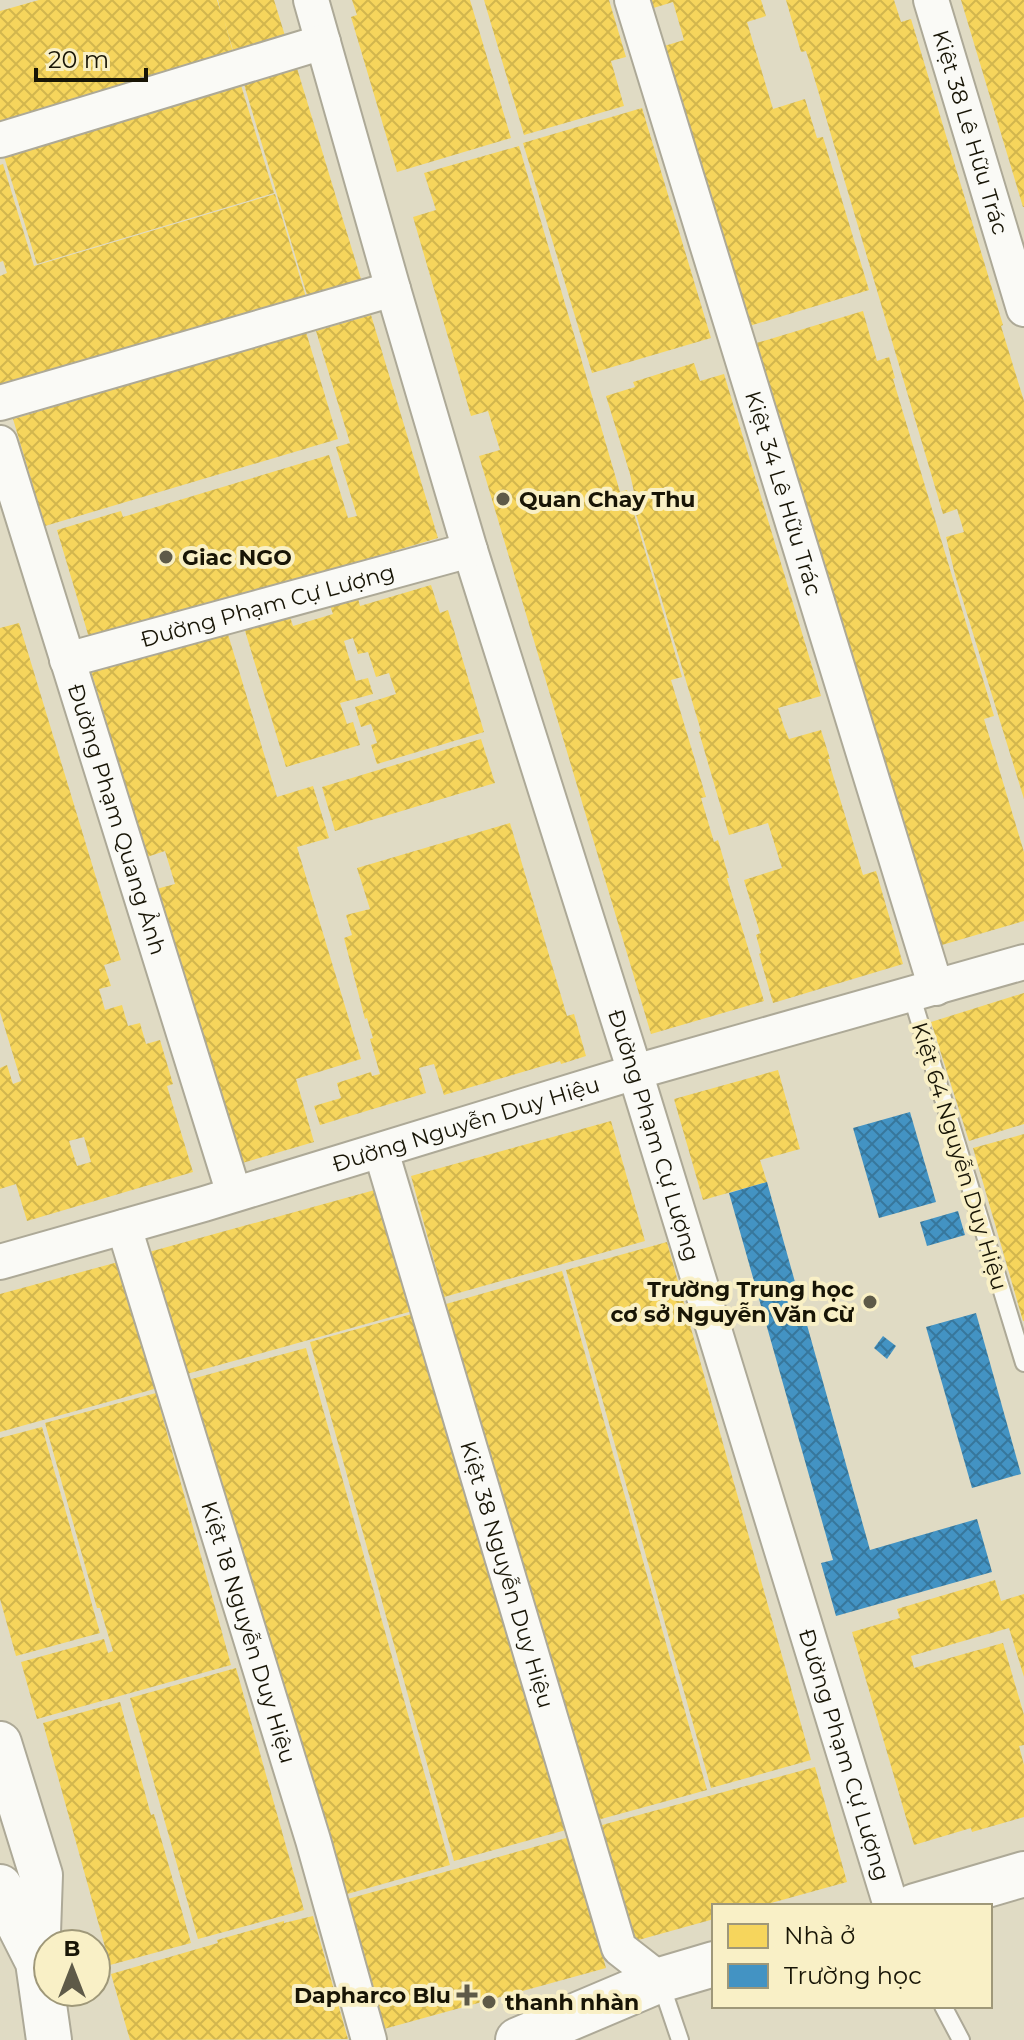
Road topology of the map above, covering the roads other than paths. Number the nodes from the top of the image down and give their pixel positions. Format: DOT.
graph roads {
  1 [pos="311,0"];
  2 [pos="632,0"];
  3 [pos="931,0"];
  4 [pos="323,42"];
  5 [pos="0,140"];
  6 [pos="393,289"];
  7 [pos="1024,309"];
  8 [pos="0,403"];
  9 [pos="0,443"];
  10 [pos="470,550"];
  11 [pos="67,660"];
  12 [pos="1024,962"];
  13 [pos="924,991"];
  14 [pos="635,1072"];
  15 [pos="381,1151"];
  16 [pos="234,1194"];
  17 [pos="124,1227"];
  18 [pos="0,1262"];
  19 [pos="1024,1363"];
  20 [pos="0,1743"];
  21 [pos="1024,1874"];
  22 [pos="0,1887"];
  23 [pos="890,1904"];
  24 [pos="922,1904"];
  25 [pos="39,1928"];
  26 [pos="32,1950"];
  27 [pos="712,1965"];
  28 [pos="660,1980"];
  29 [pos="44,2008"];
  30 [pos="944,2008"];
  31 [pos="49,2040"];
  32 [pos="369,2040"];
  33 [pos="518,2040"];
  34 [pos="583,2040"];
  35 [pos="680,2040"];
  36 [pos="961,2040"];
  1 -- 4 [label="street, Đường Phạm Cự Lượng"];
  2 -- 13 [label="street, Kiệt 34 Lê Hữu Trác"];
  3 -- 7 [label="street, Kiệt 38 Lê Hữu Trác"];
  4 -- 5 [label="street"];
  4 -- 6 [label="street, Đường Phạm Cự Lượng"];
  6 -- 8 [label="street"];
  6 -- 10 [label="street, Đường Phạm Cự Lượng"];
  9 -- 11 [label="street, Đường Phạm Quang Ảnh"];
  10 -- 11 [label="street, Đường Phạm Cự Lượng"];
  10 -- 14 [label="street, Đường Phạm Cự Lượng"];
  11 -- 16 [label="street, Đường Phạm Quang Ảnh"];
  12 -- 13 [label="street, Đường Nguyễn Duy Hiệu"];
  13 -- 14 [label="street, Đường Nguyễn Duy Hiệu"];
  13 -- 19 [label="lane, Kiệt 64 Nguyễn Duy Hiệu"];
  14 -- 15 [label="street, Đường Nguyễn Duy Hiệu"];
  14 -- 23 [label="street, Đường Phạm Cự Lượng"];
  15 -- 16 [label="street, Đường Nguyễn Duy Hiệu"];
  15 -- 28 [label="street, Kiệt 38 Nguyễn Duy Hiệu"];
  16 -- 17 [label="street, Đường Nguyễn Duy Hiệu"];
  17 -- 18 [label="street, Đường Nguyễn Duy Hiệu"];
  17 -- 32 [label="street, Kiệt 18 Nguyễn Duy Hiệu"];
  20 -- 25 [label="street"];
  21 -- 24 [label="main road"];
  22 -- 26 [label="main road"];
  27 -- 28 [label="main road"];
  28 -- 33 [label="main road"];
  28 -- 34 [label="main road"];
  28 -- 35 [label="lane"];
  29 -- 31 [label="main road"];
  30 -- 36 [label="lane"];
}
